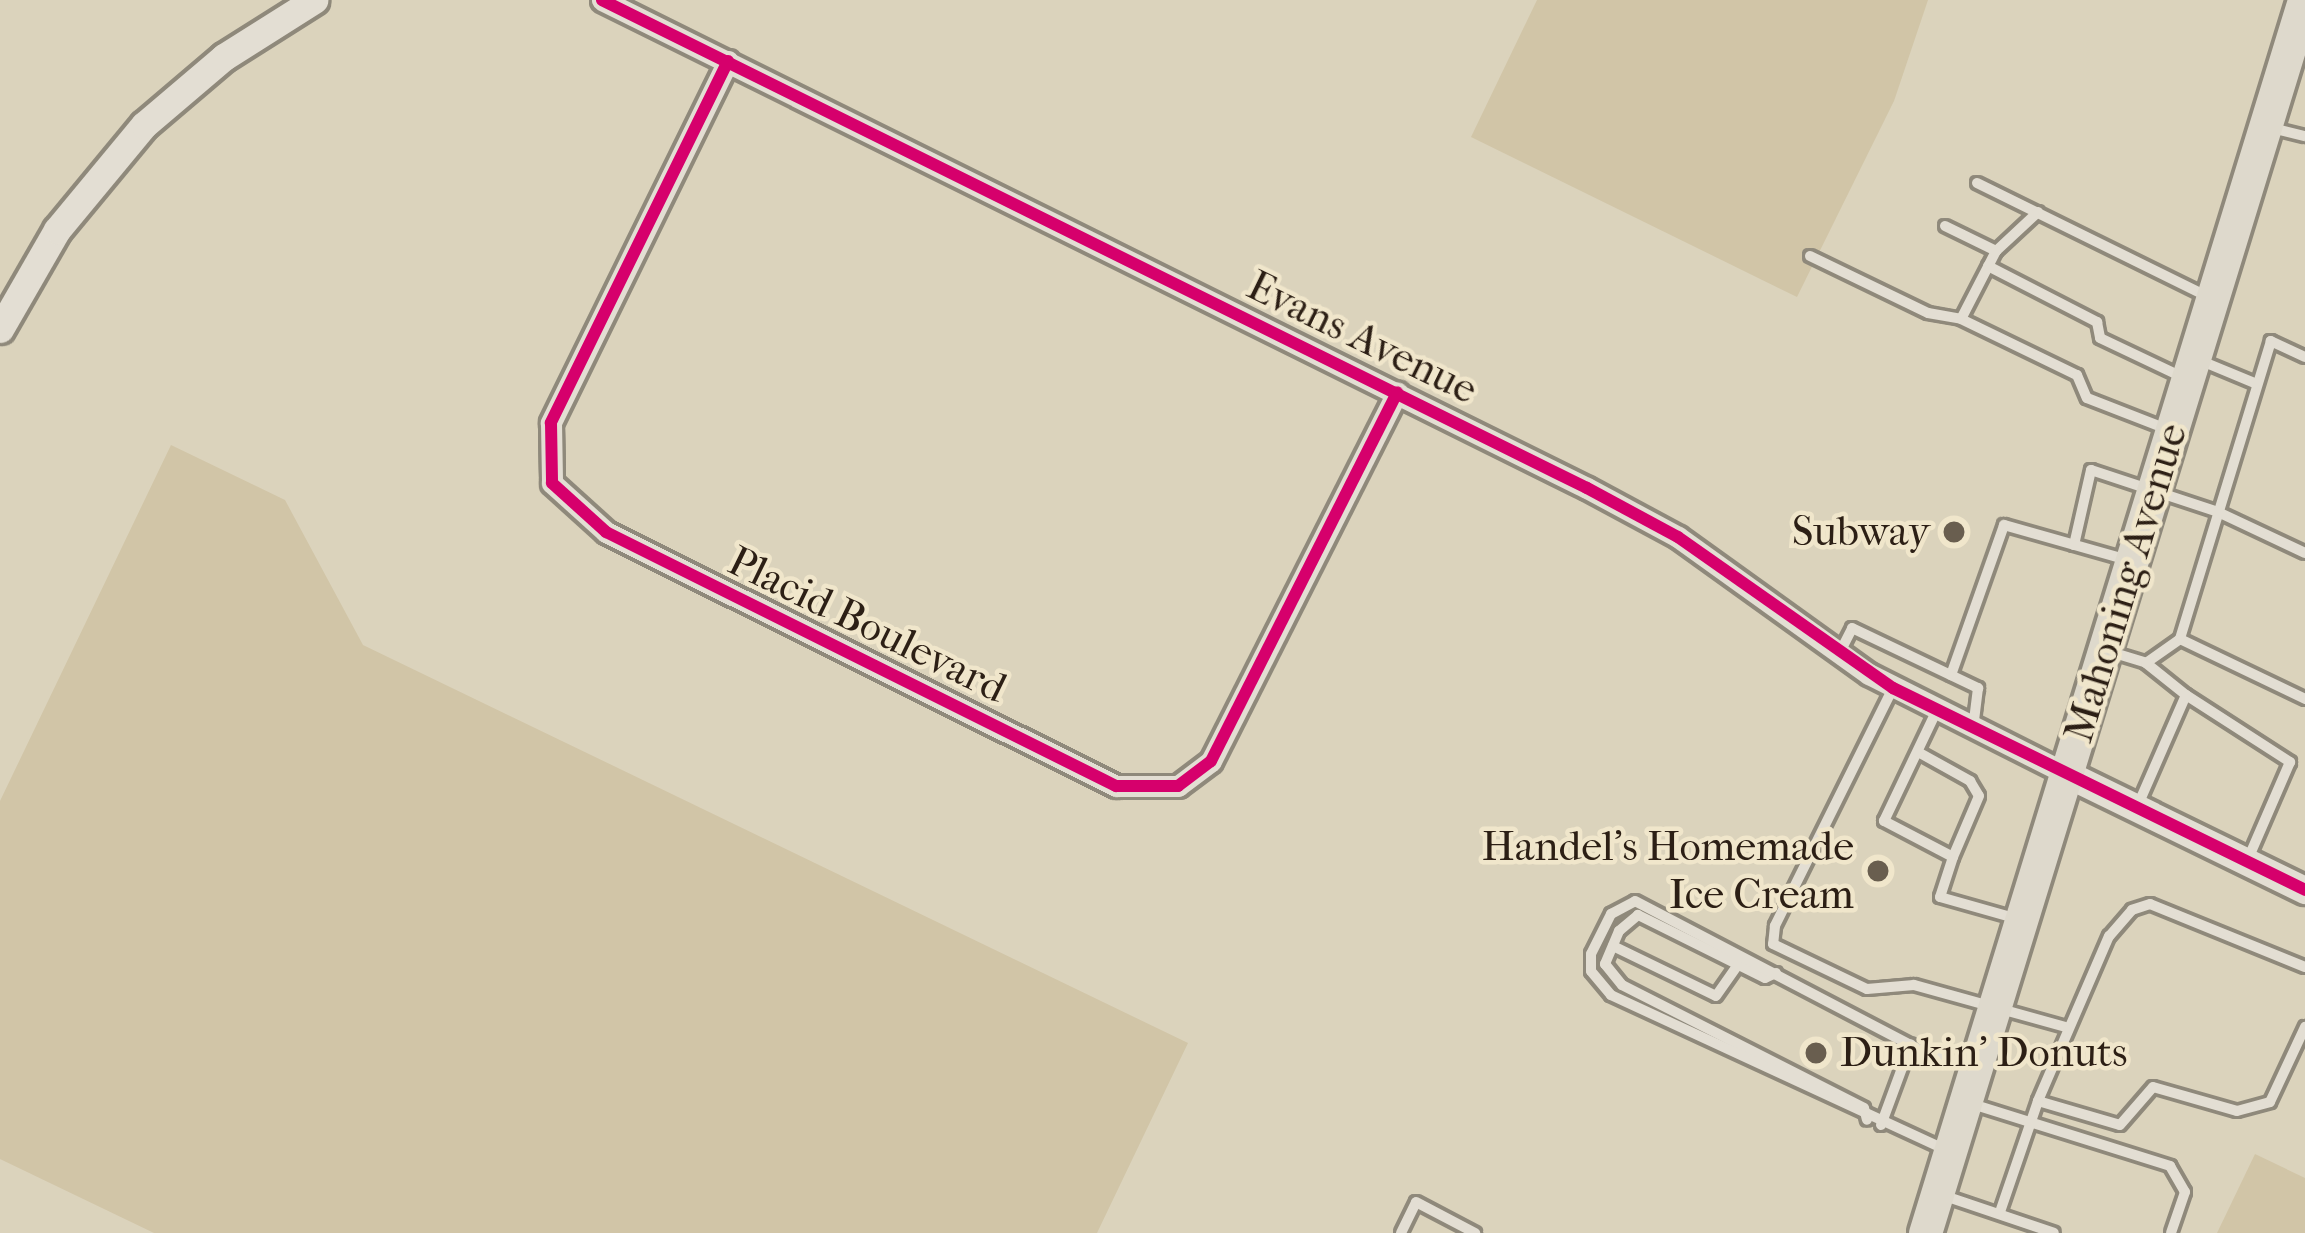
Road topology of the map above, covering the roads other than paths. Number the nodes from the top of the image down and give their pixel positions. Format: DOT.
graph roads {
  1 [pos="314,0"];
  2 [pos="602,0"];
  3 [pos="2304,0"];
  4 [pos="728,61"];
  5 [pos="2265,127"];
  6 [pos="2305,136"];
  7 [pos="1977,183"];
  8 [pos="2038,212"];
  9 [pos="1945,226"];
  10 [pos="1996,251"];
  11 [pos="1810,256"];
  12 [pos="1988,266"];
  13 [pos="2212,299"];
  14 [pos="1961,319"];
  15 [pos="0,329"];
  16 [pos="2305,357"];
  17 [pos="2191,369"];
  18 [pos="2257,384"];
  19 [pos="1397,392"];
  20 [pos="2172,431"];
  21 [pos="2153,492"];
  22 [pos="2218,512"];
  23 [pos="2074,545"];
  24 [pos="2305,553"];
  25 [pos="2132,561"];
  26 [pos="2180,639"];
  27 [pos="2105,650"];
  28 [pos="1839,654"];
  29 [pos="2146,663"];
  30 [pos="1951,675"];
  31 [pos="1894,688"];
  32 [pos="2186,695"];
  33 [pos="2305,699"];
  34 [pos="1937,710"];
  35 [pos="1973,728"];
  36 [pos="1918,752"];
  37 [pos="2069,775"];
  38 [pos="2137,808"];
  39 [pos="1953,857"];
  40 [pos="2246,862"];
  41 [pos="2304,887"];
  42 [pos="2026,921"];
  43 [pos="1612,946"];
  44 [pos="1738,964"];
  45 [pos="2305,967"];
  46 [pos="1777,973"];
  47 [pos="1998,1009"];
  48 [pos="2066,1027"];
  49 [pos="2305,1027"];
  50 [pos="1911,1044"];
  51 [pos="1980,1066"];
  52 [pos="2038,1101"];
  53 [pos="1969,1102"];
  54 [pos="1867,1120"];
  55 [pos="2030,1121"];
  56 [pos="1880,1125"];
  57 [pos="1953,1153"];
  58 [pos="1939,1194"];
  59 [pos="2000,1213"];
  60 [pos="1471,1232"];
  61 [pos="1401,1233"];
  62 [pos="1924,1233"];
  63 [pos="2054,1233"];
  64 [pos="2170,1233"];
  1 -- 15 [label="street"];
  2 -- 4 [label="street, Evans Avenue"];
  3 -- 5 [label="main road, Mahoning Avenue"];
  4 -- 19 [label="street, Evans Avenue"];
  4 -- 19 [label="street, Placid Boulevard"];
  5 -- 6 [label="lane"];
  5 -- 13 [label="main road, Mahoning Avenue"];
  7 -- 8 [label="lane"];
  8 -- 10 [label="lane"];
  8 -- 13 [label="lane"];
  9 -- 10 [label="lane"];
  10 -- 12 [label="lane"];
  11 -- 14 [label="lane"];
  12 -- 14 [label="lane"];
  12 -- 17 [label="lane"];
  13 -- 17 [label="main road, Mahoning Avenue"];
  14 -- 20 [label="lane"];
  16 -- 18 [label="lane"];
  17 -- 18 [label="lane"];
  17 -- 20 [label="main road, Mahoning Avenue"];
  18 -- 22 [label="lane"];
  19 -- 28 [label="street, Evans Avenue"];
  20 -- 21 [label="main road, Mahoning Avenue"];
  21 -- 22 [label="lane"];
  21 -- 23 [label="lane"];
  21 -- 25 [label="main road, Mahoning Avenue"];
  22 -- 24 [label="lane"];
  22 -- 26 [label="lane"];
  23 -- 25 [label="lane"];
  23 -- 30 [label="lane"];
  25 -- 27 [label="main road, Mahoning Avenue"];
  26 -- 29 [label="lane"];
  26 -- 33 [label="lane"];
  27 -- 29 [label="lane"];
  27 -- 37 [label="main road, Mahoning Avenue"];
  28 -- 30 [label="lane"];
  28 -- 31 [label="street, Evans Avenue"];
  29 -- 32 [label="lane"];
  30 -- 35 [label="lane"];
  31 -- 34 [label="street, Evans Avenue"];
  31 -- 47 [label="lane"];
  32 -- 38 [label="lane"];
  32 -- 40 [label="lane"];
  34 -- 35 [label="street, Evans Avenue"];
  34 -- 36 [label="lane"];
  35 -- 37 [label="street, Evans Avenue"];
  36 -- 39 [label="lane"];
  36 -- 39 [label="lane"];
  37 -- 38 [label="street"];
  37 -- 42 [label="main road, Mahoning Avenue"];
  38 -- 40 [label="street"];
  39 -- 42 [label="lane"];
  40 -- 41 [label="street"];
  42 -- 47 [label="main road, Mahoning Avenue"];
  43 -- 44 [label="lane"];
  43 -- 44 [label="lane"];
  43 -- 54 [label="lane"];
  44 -- 46 [label="lane"];
  45 -- 48 [label="lane"];
  46 -- 50 [label="lane"];
  46 -- 54 [label="lane"];
  47 -- 48 [label="lane"];
  47 -- 51 [label="main road, Mahoning Avenue"];
  48 -- 52 [label="lane"];
  49 -- 52 [label="lane"];
  50 -- 51 [label="lane"];
  50 -- 56 [label="lane"];
  51 -- 53 [label="main road, Mahoning Avenue"];
  52 -- 55 [label="lane"];
  53 -- 55 [label="lane"];
  53 -- 57 [label="main road, Mahoning Avenue"];
  54 -- 56 [label="lane"];
  55 -- 59 [label="lane"];
  55 -- 64 [label="lane"];
  56 -- 57 [label="lane"];
  57 -- 58 [label="main road, Mahoning Avenue"];
  58 -- 59 [label="lane"];
  58 -- 62 [label="main road, Mahoning Avenue"];
  59 -- 63 [label="lane"];
  60 -- 61 [label="lane"];
}
